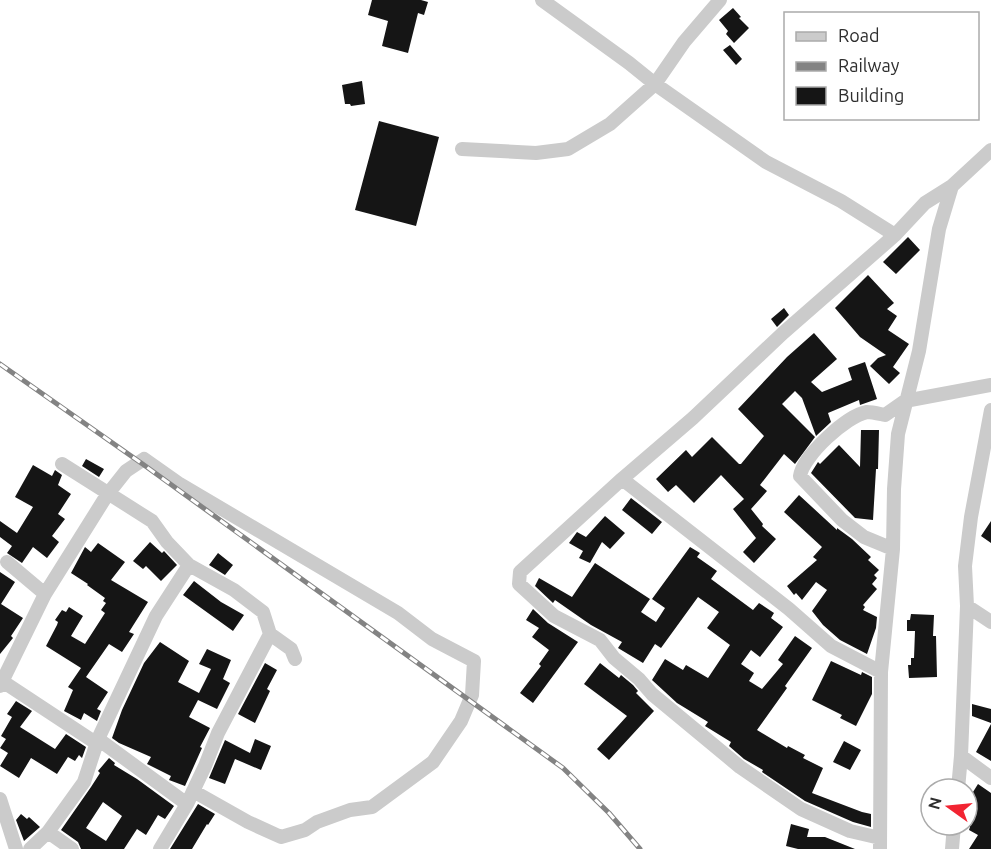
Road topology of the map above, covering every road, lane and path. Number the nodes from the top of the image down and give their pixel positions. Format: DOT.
graph roads {
  1 [pos="542,0"];
  2 [pos="720,0"];
  3 [pos="655,84"];
  4 [pos="462,148"];
  5 [pos="991,150"];
  6 [pos="952,186"];
  7 [pos="895,235"];
  8 [pos="991,385"];
  9 [pos="905,401"];
  10 [pos="991,410"];
  11 [pos="62,464"];
  12 [pos="986,466"];
  13 [pos="622,478"];
  14 [pos="107,495"];
  15 [pos="893,549"];
  16 [pos="7,562"];
  17 [pos="189,566"];
  18 [pos="45,594"];
  19 [pos="967,606"];
  20 [pos="991,622"];
  21 [pos="270,634"];
  22 [pos="295,659"];
  23 [pos="881,672"];
  24 [pos="1,683"];
  25 [pos="97,741"];
  26 [pos="961,756"];
  27 [pos="959,777"];
  28 [pos="991,778"];
  29 [pos="194,790"];
  30 [pos="0,799"];
  31 [pos="187,804"];
  32 [pos="48,832"];
  33 [pos="880,844"];
  34 [pos="16,849"];
  35 [pos="30,849"];
  36 [pos="72,849"];
  37 [pos="160,849"];
  1 -- 3 [label="street"];
  2 -- 3 [label="street"];
  3 -- 4 [label="street"];
  3 -- 7 [label="street"];
  5 -- 6 [label="street"];
  6 -- 7 [label="street"];
  6 -- 9 [label="street"];
  7 -- 13 [label="street"];
  8 -- 9 [label="street"];
  9 -- 15 [label="street"];
  9 -- 15 [label="street"];
  10 -- 12 [label="street"];
  11 -- 14 [label="street"];
  12 -- 19 [label="street"];
  13 -- 23 [label="street"];
  13 -- 33 [label="street"];
  14 -- 17 [label="street"];
  14 -- 18 [label="street"];
  14 -- 29 [label="street"];
  15 -- 23 [label="street"];
  16 -- 18 [label="street"];
  17 -- 21 [label="street"];
  17 -- 25 [label="street"];
  18 -- 24 [label="street"];
  19 -- 20 [label="street"];
  19 -- 26 [label="street"];
  21 -- 22 [label="street"];
  21 -- 29 [label="street"];
  23 -- 33 [label="street"];
  24 -- 25 [label="street"];
  25 -- 31 [label="street"];
  25 -- 32 [label="street"];
  26 -- 27 [label="street"];
  26 -- 28 [label="street"];
  29 -- 31 [label="street"];
  30 -- 34 [label="street"];
  31 -- 37 [label="street"];
  32 -- 35 [label="street"];
  32 -- 36 [label="street"];
}
